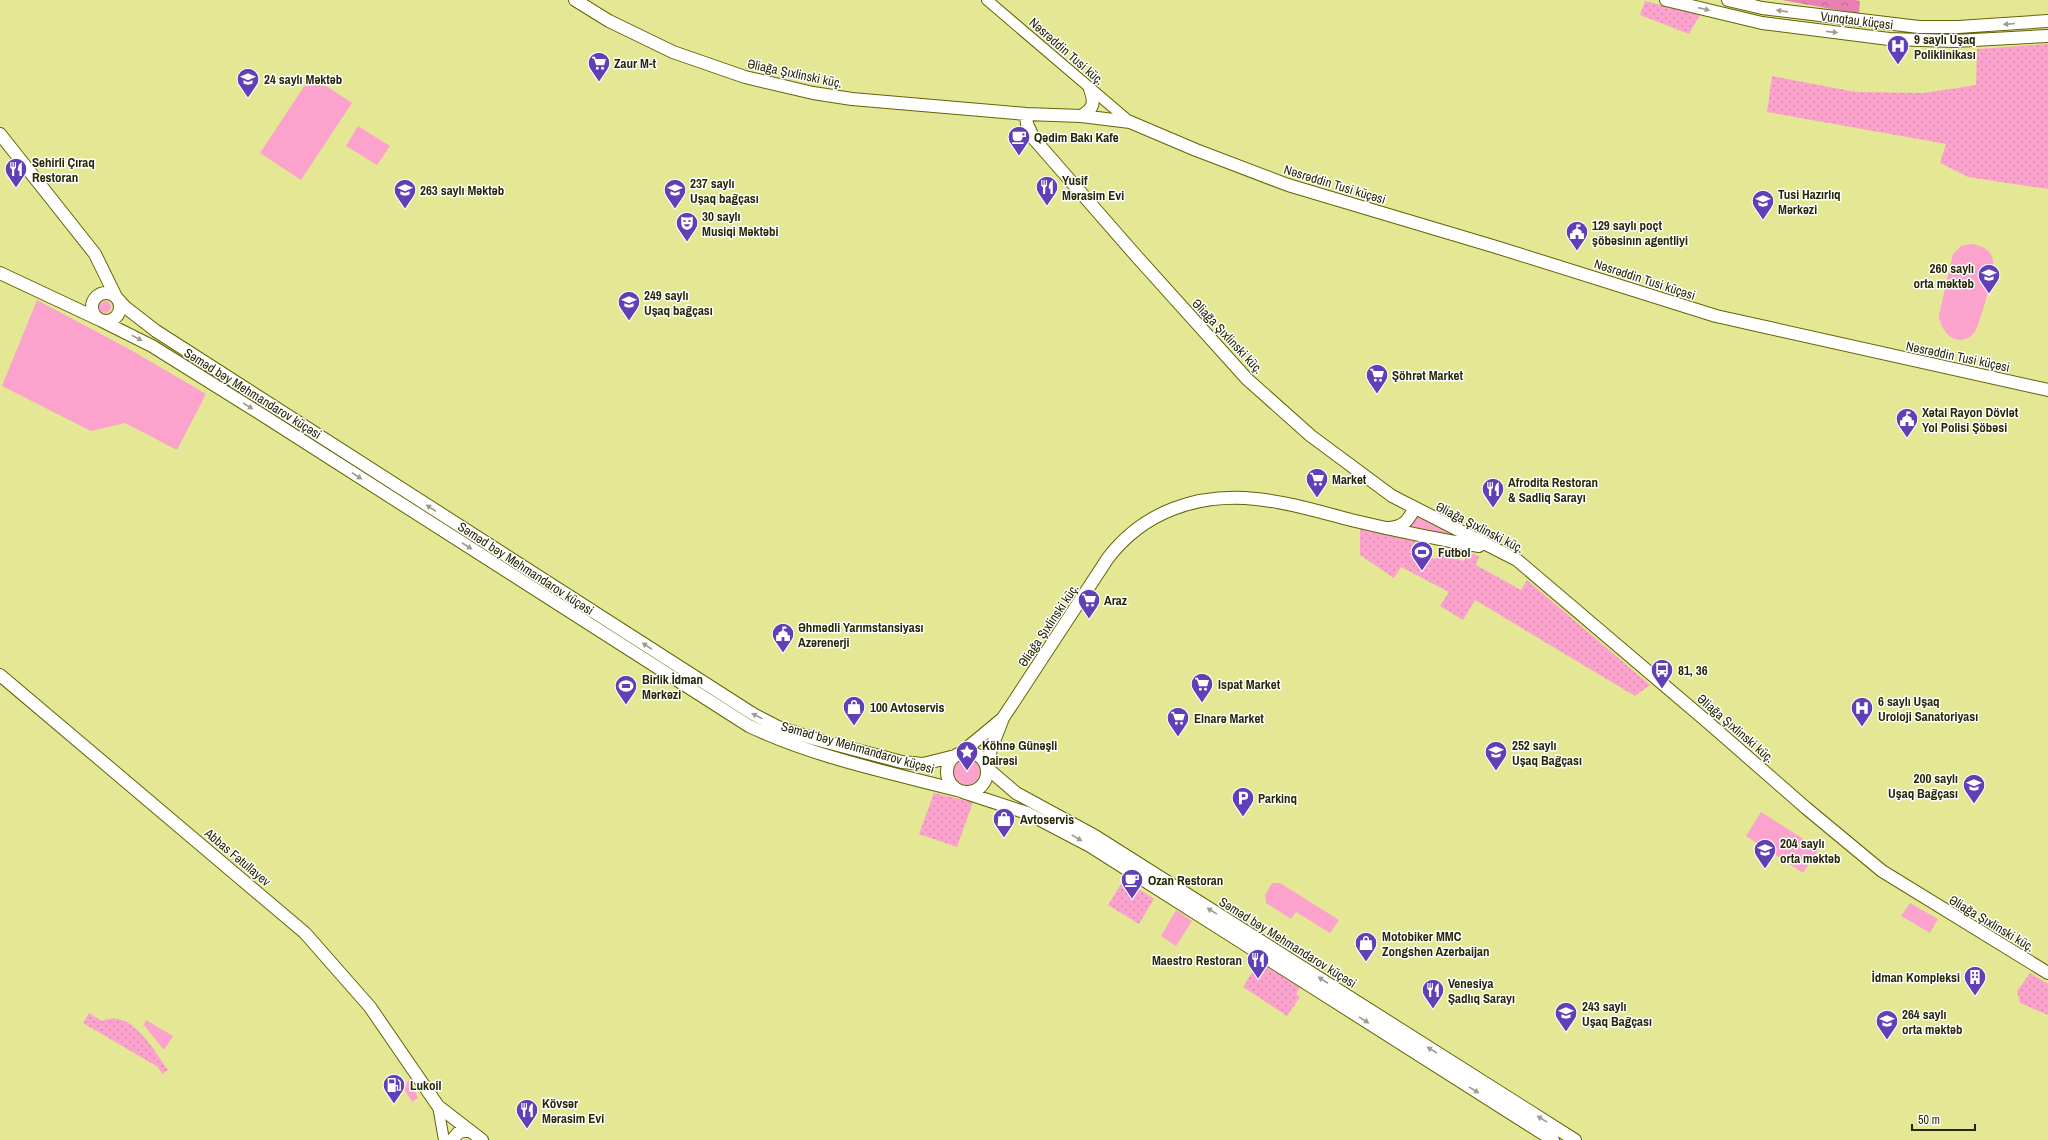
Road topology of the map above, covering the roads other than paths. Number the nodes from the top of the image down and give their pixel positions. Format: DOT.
graph roads {
  1 [pos="575,0"];
  2 [pos="987,0"];
  3 [pos="1666,0"];
  4 [pos="1728,0"];
  5 [pos="2048,21"];
  6 [pos="2048,36"];
  7 [pos="1090,88"];
  8 [pos="1026,114"];
  9 [pos="1081,116"];
  10 [pos="1130,122"];
  11 [pos="0,134"];
  12 [pos="100,263"];
  13 [pos="0,273"];
  14 [pos="116,297"];
  15 [pos="95,298"];
  16 [pos="55,299"];
  17 [pos="100,320"];
  18 [pos="2048,390"];
  19 [pos="1414,509"];
  20 [pos="1387,528"];
  21 [pos="1490,547"];
  22 [pos="0,676"];
  23 [pos="1003,718"];
  24 [pos="958,755"];
  25 [pos="987,768"];
  26 [pos="960,791"];
  27 [pos="2048,973"];
  28 [pos="438,1106"];
  29 [pos="469,1130"];
  30 [pos="444,1140"];
  31 [pos="452,1140"];
  32 [pos="482,1140"];
  33 [pos="1553,1140"];
  34 [pos="1575,1140"];
  1 -- 8 [label="main road, Əliağa Şıxlinski küç."];
  2 -- 7 [label="street, Nəsrəddin Tusi küç."];
  3 -- 6 [label="main road, Vunqtau küçəsi, one-way"];
  5 -- 4 [label="main road, Vunqtau küçəsi, one-way"];
  7 -- 9 [label="main road"];
  7 -- 10 [label="street, Nəsrəddin Tusi küç."];
  8 -- 9 [label="main road, Əliağa Şıxlinski küç."];
  8 -- 19 [label="main road, Əliağa Şıxlinski küç."];
  9 -- 10 [label="main road, Əliağa Şıxlinski küç."];
  10 -- 18 [label="main road, Nəsrəddin Tusi küçəsi"];
  11 -- 12 [label="main road"];
  12 -- 14 [label="main road"];
  12 -- 15 [label="main road"];
  13 -- 16 [label="main road, Səməd bəy Mehmandarov küçəsi"];
  14 -- 15 [label="main road"];
  14 -- 17 [label="main road"];
  24 -- 14 [label="main road, Səməd bəy Mehmandarov küçəsi, one-way"];
  15 -- 16 [label="main road"];
  15 -- 17 [label="main road"];
  16 -- 17 [label="main road, Səməd bəy Mehmandarov küçəsi"];
  17 -- 26 [label="main road, Səməd bəy Mehmandarov küçəsi, one-way"];
  19 -- 20 [label="main road"];
  19 -- 21 [label="main road, Əliağa Şıxlinski küç."];
  20 -- 21 [label="main road, Əliağa Şıxlinski küç."];
  20 -- 23 [label="main road, Əliağa Şıxlinski küç."];
  21 -- 27 [label="main road, Əliağa Şıxlinski küç."];
  22 -- 28 [label="main road, Abbas Fətullayev"];
  23 -- 24 [label="main road"];
  23 -- 25 [label="main road"];
  24 -- 25 [label="main road"];
  24 -- 26 [label="main road"];
  25 -- 26 [label="main road"];
  34 -- 25 [label="main road, Səməd bəy Mehmandarov küçəsi, one-way"];
  26 -- 33 [label="main road, Səməd bəy Mehmandarov küçəsi, one-way"];
  28 -- 29 [label="main road"];
  28 -- 30 [label="street"];
  29 -- 31 [label="main road"];
  29 -- 32 [label="main road"];
}
